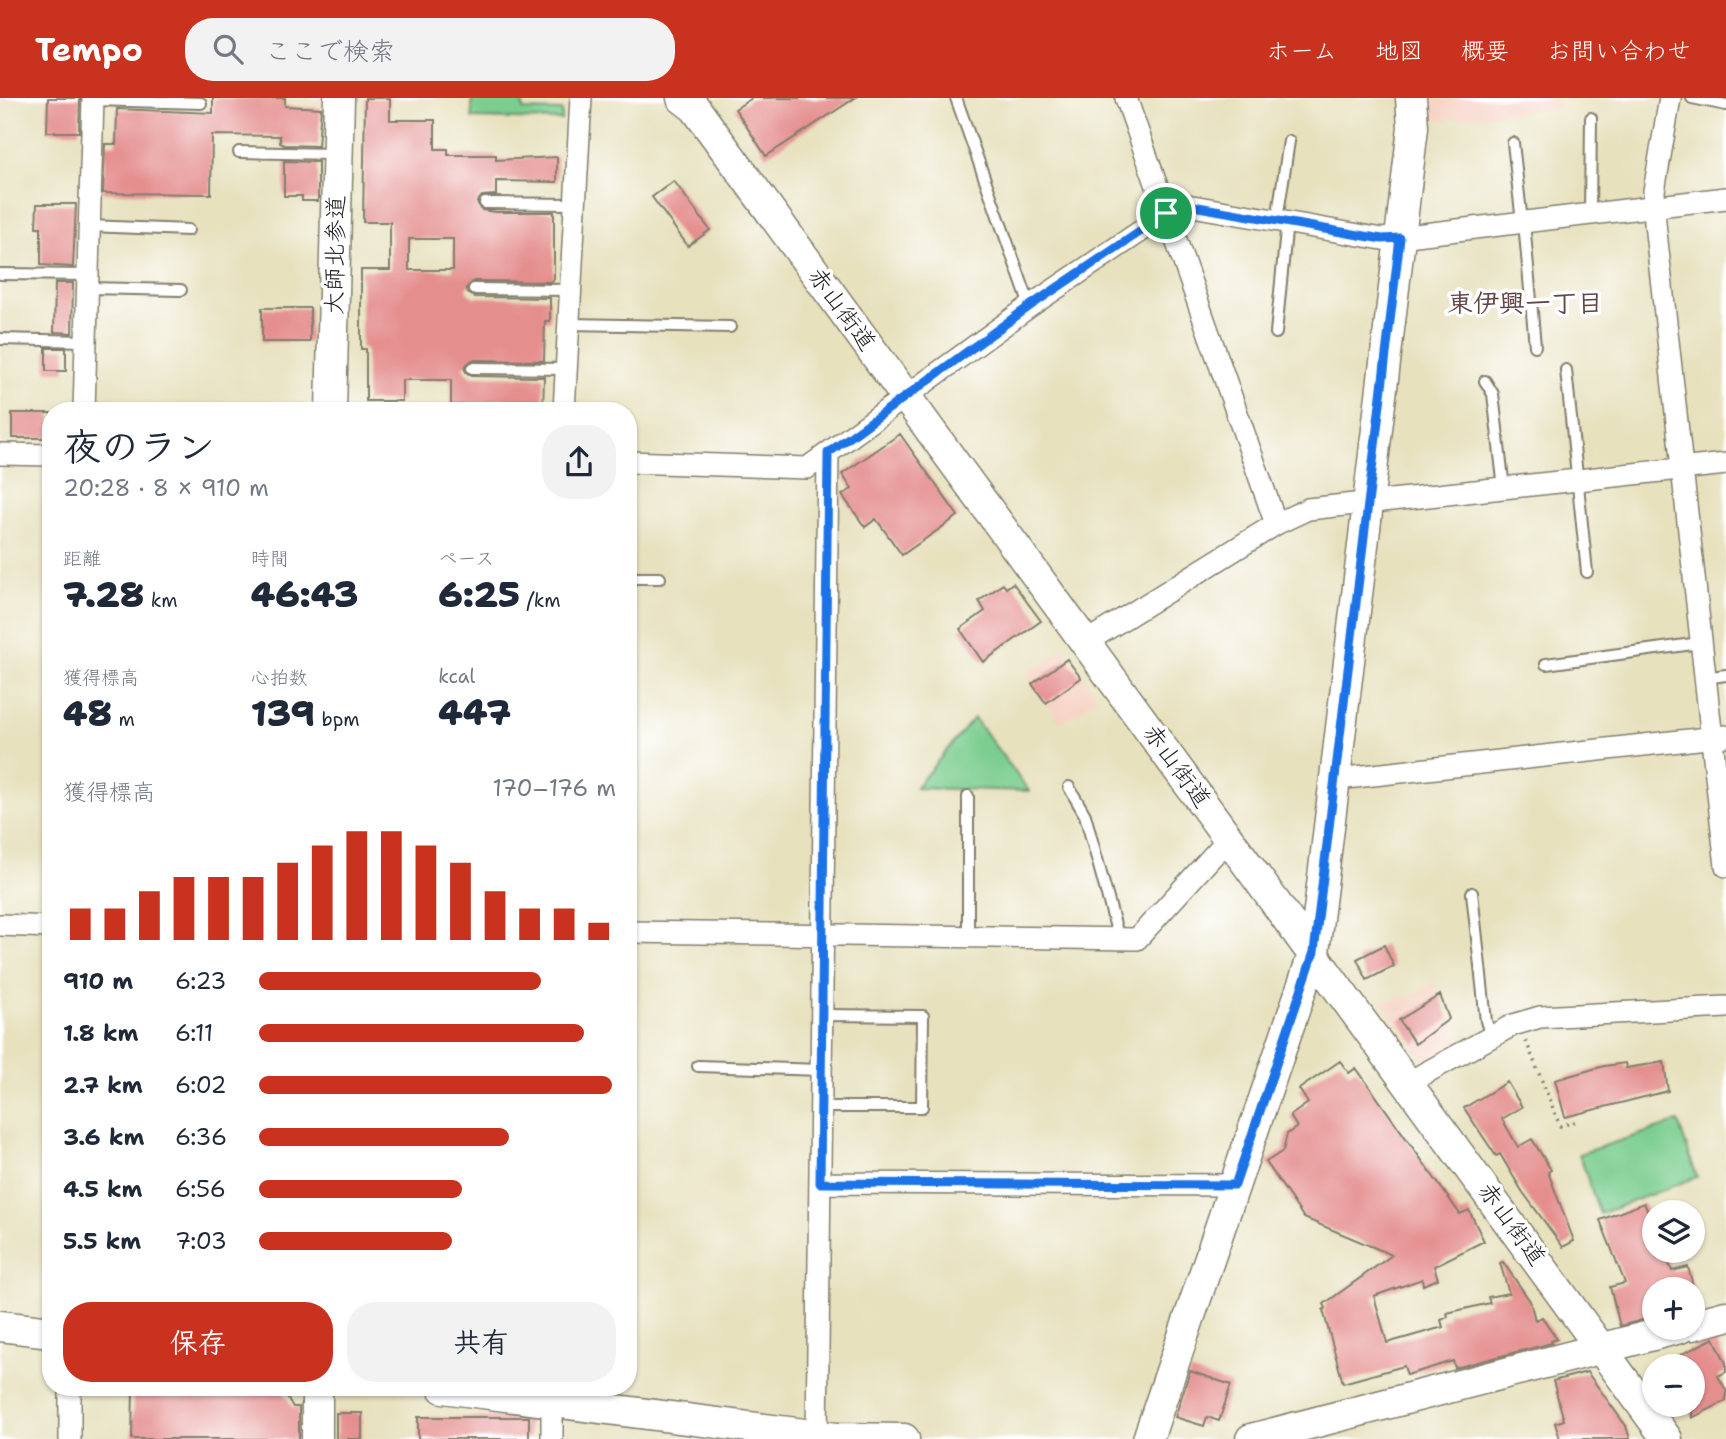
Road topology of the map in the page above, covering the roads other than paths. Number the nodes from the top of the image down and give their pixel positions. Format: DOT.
graph roads {
  1 [pos="339,98"];
  2 [pos="581,98"];
  3 [pos="956,98"];
  4 [pos="1126,98"];
  5 [pos="1412,98"];
  6 [pos="1670,98"];
  7 [pos="1692,98"];
  8 [pos="93,99"];
  9 [pos="696,101"];
  10 [pos="201,103"];
  11 [pos="1726,105"];
  12 [pos="1591,118"];
  13 [pos="1289,141"];
  14 [pos="1513,143"];
  15 [pos="239,152"];
  16 [pos="337,154"];
  17 [pos="1726,198"];
  18 [pos="485,203"];
  19 [pos="574,204"];
  20 [pos="1654,207"];
  21 [pos="1166,213"];
  22 [pos="1590,214"];
  23 [pos="1282,220"];
  24 [pos="1523,222"];
  25 [pos="89,226"];
  26 [pos="188,230"];
  27 [pos="1400,238"];
  28 [pos="0,274"];
  29 [pos="87,282"];
  30 [pos="474,289"];
  31 [pos="181,290"];
  32 [pos="571,290"];
  33 [pos="1030,306"];
  34 [pos="569,324"];
  35 [pos="730,327"];
  36 [pos="1276,333"];
  37 [pos="0,339"];
  38 [pos="86,341"];
  39 [pos="1535,346"];
  40 [pos="472,368"];
  41 [pos="566,369"];
  42 [pos="1566,370"];
  43 [pos="1485,381"];
  44 [pos="905,396"];
  45 [pos="84,402"];
  46 [pos="331,402"];
  47 [pos="564,402"];
  48 [pos="828,453"];
  49 [pos="0,454"];
  50 [pos="42,455"];
  51 [pos="637,462"];
  52 [pos="1726,464"];
  53 [pos="1680,469"];
  54 [pos="1578,481"];
  55 [pos="1504,489"];
  56 [pos="1368,503"];
  57 [pos="1276,524"];
  58 [pos="1587,572"];
  59 [pos="637,578"];
  60 [pos="660,578"];
  61 [pos="1086,642"];
  62 [pos="1700,643"];
  63 [pos="1546,664"];
  64 [pos="1726,675"];
  65 [pos="1704,678"];
  66 [pos="1719,737"];
  67 [pos="1337,779"];
  68 [pos="1069,788"];
  69 [pos="968,796"];
  70 [pos="1229,838"];
  71 [pos="1726,866"];
  72 [pos="1472,893"];
  73 [pos="0,925"];
  74 [pos="42,927"];
  75 [pos="637,932"];
  76 [pos="823,935"];
  77 [pos="968,938"];
  78 [pos="1119,939"];
  79 [pos="1314,952"];
  80 [pos="1726,1007"];
  81 [pos="822,1014"];
  82 [pos="1491,1036"];
  83 [pos="698,1066"];
  84 [pos="821,1070"];
  85 [pos="1409,1082"];
  86 [pos="821,1107"];
  87 [pos="820,1183"];
  88 [pos="1235,1185"];
  89 [pos="1726,1316"];
  90 [pos="1705,1322"];
  91 [pos="0,1326"];
  92 [pos="42,1331"];
  93 [pos="1642,1338"];
  94 [pos="1602,1348"];
  95 [pos="70,1396"];
  96 [pos="317,1396"];
  97 [pos="552,1396"];
  98 [pos="558,1396"];
  99 [pos="817,1436"];
  100 [pos="70,1439"];
  101 [pos="317,1439"];
  102 [pos="552,1439"];
  103 [pos="904,1439"];
  104 [pos="1149,1439"];
  105 [pos="1251,1439"];
  106 [pos="1667,1439"];
  1 -- 16 [label="street, 大師北参道"];
  2 -- 19 [label="street"];
  3 -- 33 [label="lane"];
  4 -- 21 [label="street"];
  5 -- 27 [label="street"];
  6 -- 20 [label="street"];
  7 -- 11 [label="lane"];
  8 -- 10 [label="lane"];
  8 -- 25 [label="street"];
  9 -- 44 [label="street, 赤山街道"];
  12 -- 22 [label="lane"];
  13 -- 23 [label="lane"];
  14 -- 24 [label="lane"];
  15 -- 16 [label="lane"];
  16 -- 46 [label="street, 大師北参道"];
  17 -- 20 [label="street"];
  18 -- 19 [label="lane"];
  19 -- 32 [label="street"];
  20 -- 22 [label="street"];
  20 -- 53 [label="street"];
  21 -- 23 [label="street"];
  21 -- 33 [label="street"];
  21 -- 57 [label="street"];
  22 -- 24 [label="street"];
  23 -- 27 [label="street"];
  23 -- 36 [label="lane"];
  24 -- 27 [label="street"];
  24 -- 39 [label="lane"];
  25 -- 26 [label="lane"];
  25 -- 29 [label="street"];
  27 -- 56 [label="street"];
  28 -- 29 [label="lane"];
  29 -- 31 [label="lane"];
  29 -- 38 [label="street"];
  30 -- 32 [label="lane"];
  32 -- 34 [label="street"];
  33 -- 44 [label="street"];
  34 -- 35 [label="lane"];
  34 -- 41 [label="street"];
  37 -- 38 [label="lane"];
  38 -- 45 [label="street"];
  40 -- 41 [label="lane"];
  41 -- 47 [label="street"];
  42 -- 54 [label="lane"];
  43 -- 55 [label="lane"];
  44 -- 48 [label="street"];
  44 -- 61 [label="street, 赤山街道"];
  48 -- 51 [label="street"];
  48 -- 76 [label="street"];
  49 -- 50 [label="street"];
  52 -- 53 [label="street"];
  53 -- 54 [label="street"];
  53 -- 62 [label="street"];
  54 -- 55 [label="street"];
  54 -- 58 [label="lane"];
  55 -- 56 [label="street"];
  56 -- 57 [label="street"];
  56 -- 67 [label="street"];
  57 -- 61 [label="street"];
  59 -- 60 [label="lane"];
  61 -- 70 [label="street, 赤山街道"];
  62 -- 63 [label="lane"];
  62 -- 65 [label="street"];
  64 -- 65 [label="lane"];
  65 -- 66 [label="street"];
  66 -- 67 [label="street"];
  66 -- 71 [label="street"];
  67 -- 79 [label="street"];
  68 -- 78 [label="lane"];
  69 -- 77 [label="lane"];
  70 -- 78 [label="street"];
  70 -- 79 [label="street, 赤山街道"];
  72 -- 82 [label="lane"];
  73 -- 74 [label="street"];
  75 -- 76 [label="street"];
  76 -- 77 [label="street"];
  76 -- 81 [label="street"];
  77 -- 78 [label="street"];
  79 -- 85 [label="street, 赤山街道"];
  79 -- 88 [label="street"];
  80 -- 82 [label="street"];
  81 -- 84 [label="street"];
  81 -- 86 [label="lane"];
  82 -- 85 [label="street"];
  83 -- 84 [label="lane"];
  84 -- 86 [label="street"];
  85 -- 94 [label="street, 赤山街道"];
  86 -- 87 [label="street"];
  87 -- 88 [label="street"];
  87 -- 99 [label="street"];
  88 -- 104 [label="street"];
  89 -- 90 [label="street"];
  91 -- 92 [label="street"];
  93 -- 94 [label="street"];
  94 -- 105 [label="street"];
  94 -- 106 [label="street, 赤山街道"];
  95 -- 100 [label="street"];
  96 -- 101 [label="street"];
  97 -- 102 [label="street"];
  98 -- 99 [label="street"];
  99 -- 103 [label="street"];
}
